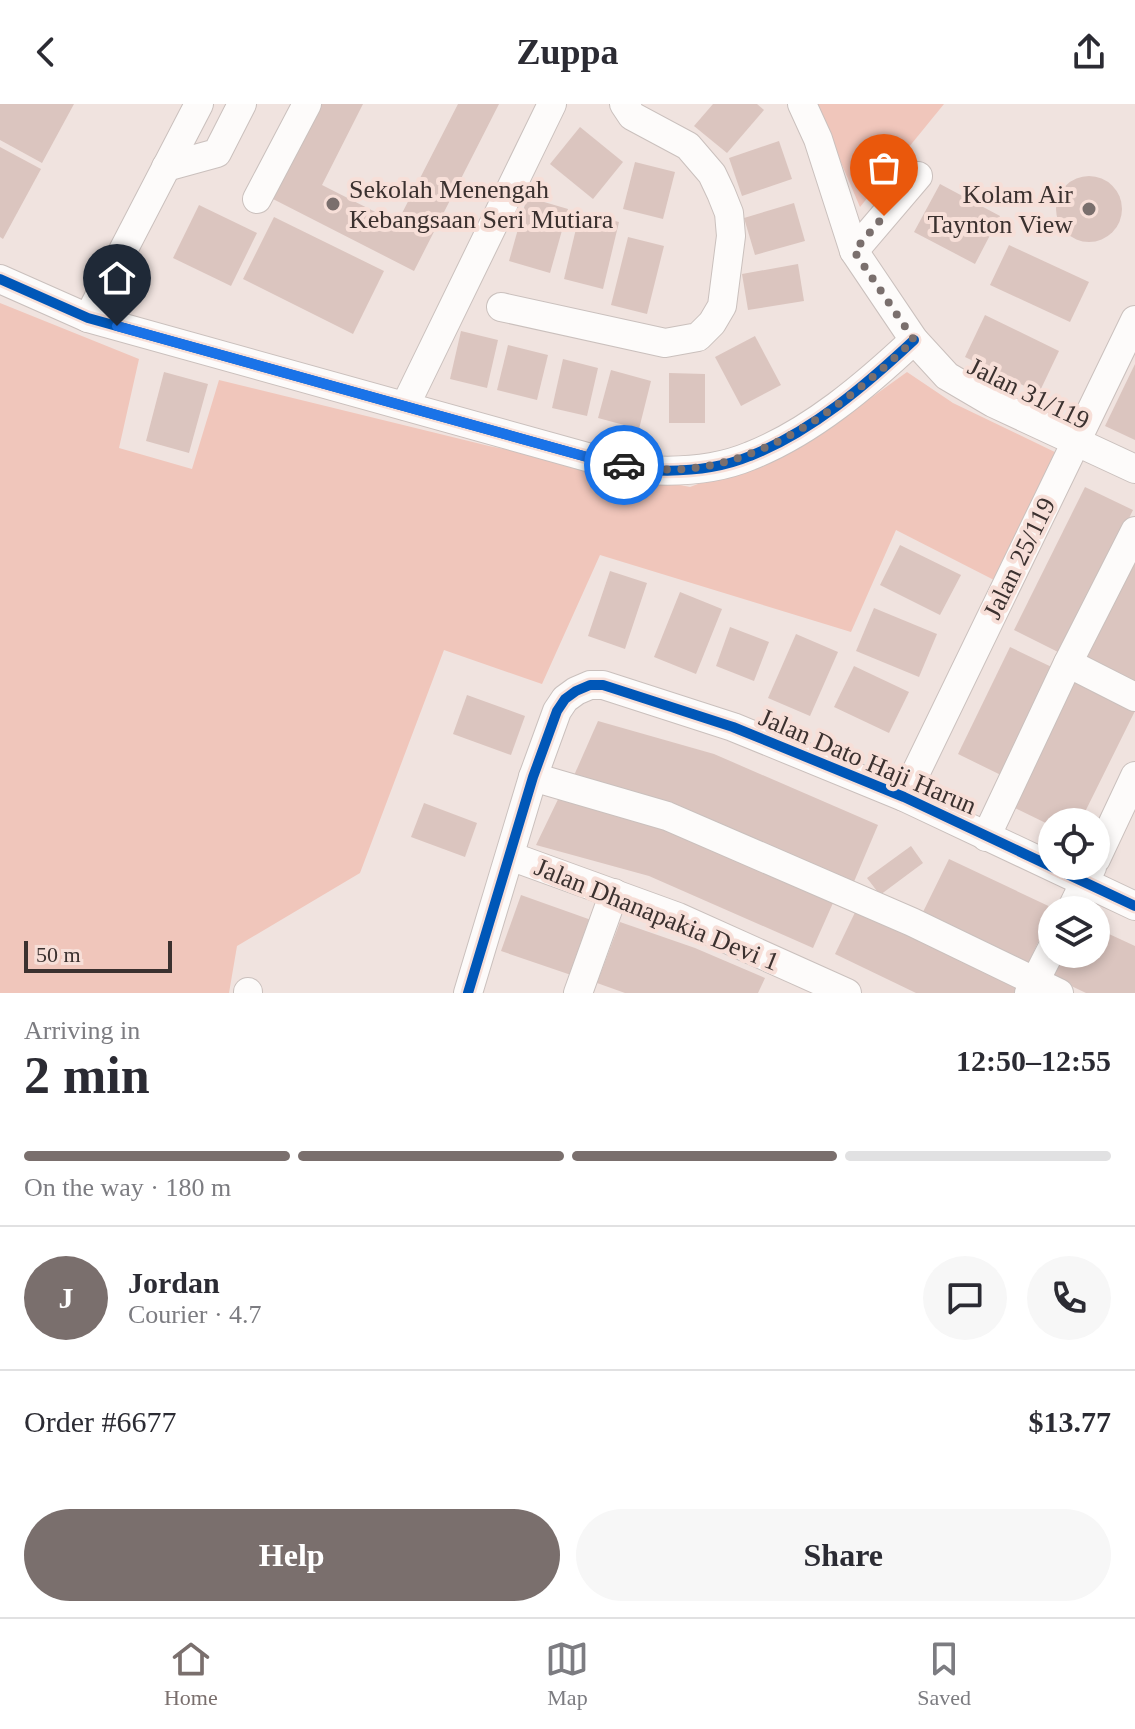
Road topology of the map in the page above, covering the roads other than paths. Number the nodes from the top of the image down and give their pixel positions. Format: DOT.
graph roads {
  1 [pos="199,104"];
  2 [pos="242,104"];
  3 [pos="307,104"];
  4 [pos="552,104"];
  5 [pos="624,104"];
  6 [pos="802,104"];
  7 [pos="166,167"];
  8 [pos="918,176"];
  9 [pos="257,199"];
  10 [pos="854,251"];
  11 [pos="0,279"];
  12 [pos="501,307"];
  13 [pos="88,318"];
  14 [pos="1135,320"];
  15 [pos="914,340"];
  16 [pos="405,406"];
  17 [pos="1076,441"];
  18 [pos="1135,469"];
  19 [pos="1135,531"];
  20 [pos="1068,663"];
  21 [pos="1135,697"];
  22 [pos="1135,776"];
  23 [pos="533,777"];
  24 [pos="904,797"];
  25 [pos="1110,829"];
  26 [pos="986,837"];
  27 [pos="1038,853"];
  28 [pos="510,856"];
  29 [pos="1104,880"];
  30 [pos="614,893"];
  31 [pos="1135,906"];
  32 [pos="1047,968"];
  33 [pos="1041,989"];
  34 [pos="587,990"];
  35 [pos="468,993"];
  36 [pos="847,993"];
  1 -- 7 [label="street"];
  2 -- 7 [label="street"];
  3 -- 9 [label="street"];
  4 -- 16 [label="street"];
  5 -- 12 [label="street"];
  6 -- 10 [label="street, Jalan 31/119"];
  7 -- 13 [label="street"];
  8 -- 10 [label="street"];
  10 -- 15 [label="street, Jalan 31/119"];
  11 -- 13 [label="street"];
  13 -- 16 [label="street"];
  14 -- 17 [label="street, Jalan 25/119"];
  15 -- 16 [label="street"];
  15 -- 17 [label="street, Jalan 31/119"];
  17 -- 18 [label="street, Jalan 31/119"];
  17 -- 24 [label="street, Jalan 25/119"];
  19 -- 20 [label="street"];
  20 -- 21 [label="street"];
  20 -- 26 [label="street"];
  22 -- 25 [label="street"];
  23 -- 24 [label="street, Jalan Dato Haji Harun"];
  23 -- 28 [label="street"];
  23 -- 33 [label="street"];
  24 -- 26 [label="street, Jalan Dato Haji Harun"];
  26 -- 27 [label="street, Jalan Dato Haji Harun"];
  28 -- 30 [label="street, Jalan Dhanapakia Devi 1"];
  28 -- 35 [label="street"];
  29 -- 31 [label="street, Jalan Dato Haji Harun"];
  30 -- 34 [label="street"];
  30 -- 36 [label="street, Jalan Dhanapakia Devi 1"];
  32 -- 33 [label="street"];
}
